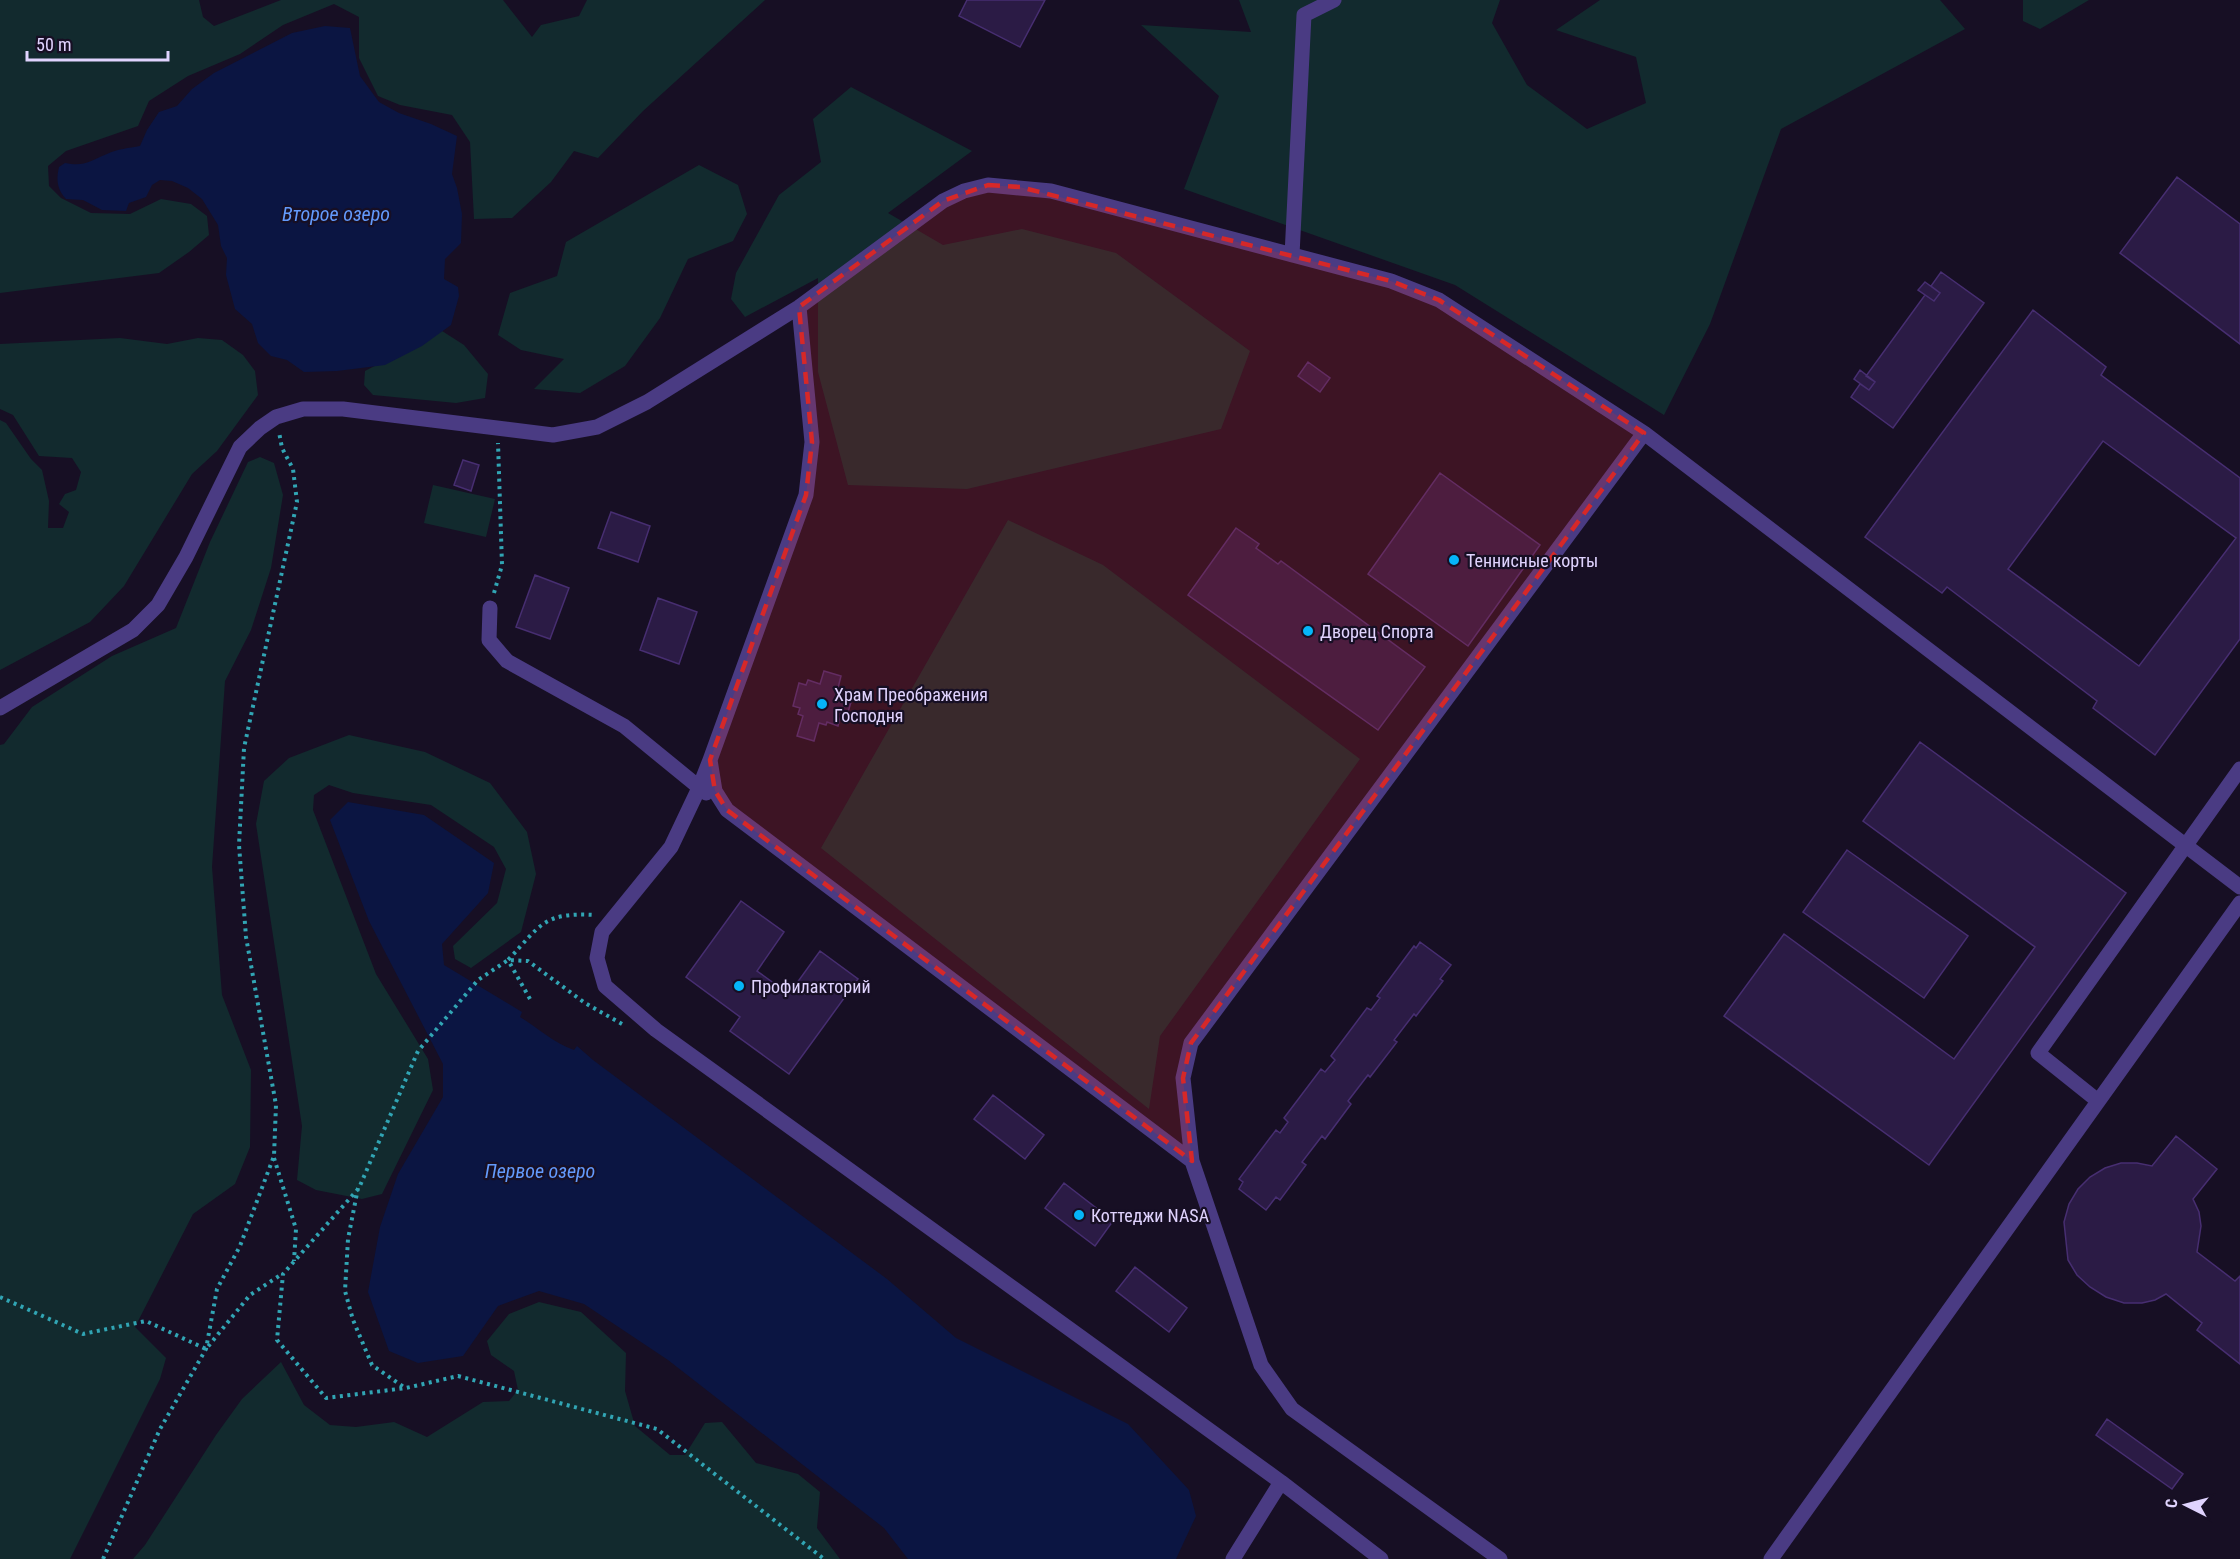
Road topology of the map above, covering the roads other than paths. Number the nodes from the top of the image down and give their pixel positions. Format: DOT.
graph roads {
  1 [pos="1334,0"];
  2 [pos="1292,255"];
  3 [pos="799,307"];
  4 [pos="1644,433"];
  5 [pos="490,608"];
  6 [pos="0,708"];
  7 [pos="710,760"];
  8 [pos="2240,769"];
  9 [pos="699,788"];
  10 [pos="727,810"];
  11 [pos="2185,846"];
  12 [pos="2240,887"];
  13 [pos="2240,903"];
  14 [pos="2098,1101"];
  15 [pos="1192,1161"];
  16 [pos="1281,1482"];
  17 [pos="1233,1559"];
  18 [pos="1381,1559"];
  19 [pos="1500,1559"];
  20 [pos="1771,1559"];
  1 -- 2 [label="street"];
  2 -- 3 [label="street"];
  2 -- 4 [label="street"];
  3 -- 6 [label="street"];
  3 -- 7 [label="street"];
  4 -- 11 [label="street"];
  4 -- 15 [label="street"];
  5 -- 9 [label="street"];
  7 -- 9 [label="street"];
  7 -- 10 [label="street"];
  8 -- 11 [label="street"];
  9 -- 10 [label="street"];
  9 -- 16 [label="street"];
  10 -- 15 [label="street"];
  11 -- 12 [label="street"];
  11 -- 14 [label="street"];
  13 -- 14 [label="street"];
  14 -- 20 [label="street"];
  15 -- 19 [label="street"];
  16 -- 17 [label="street"];
  16 -- 18 [label="street"];
}
